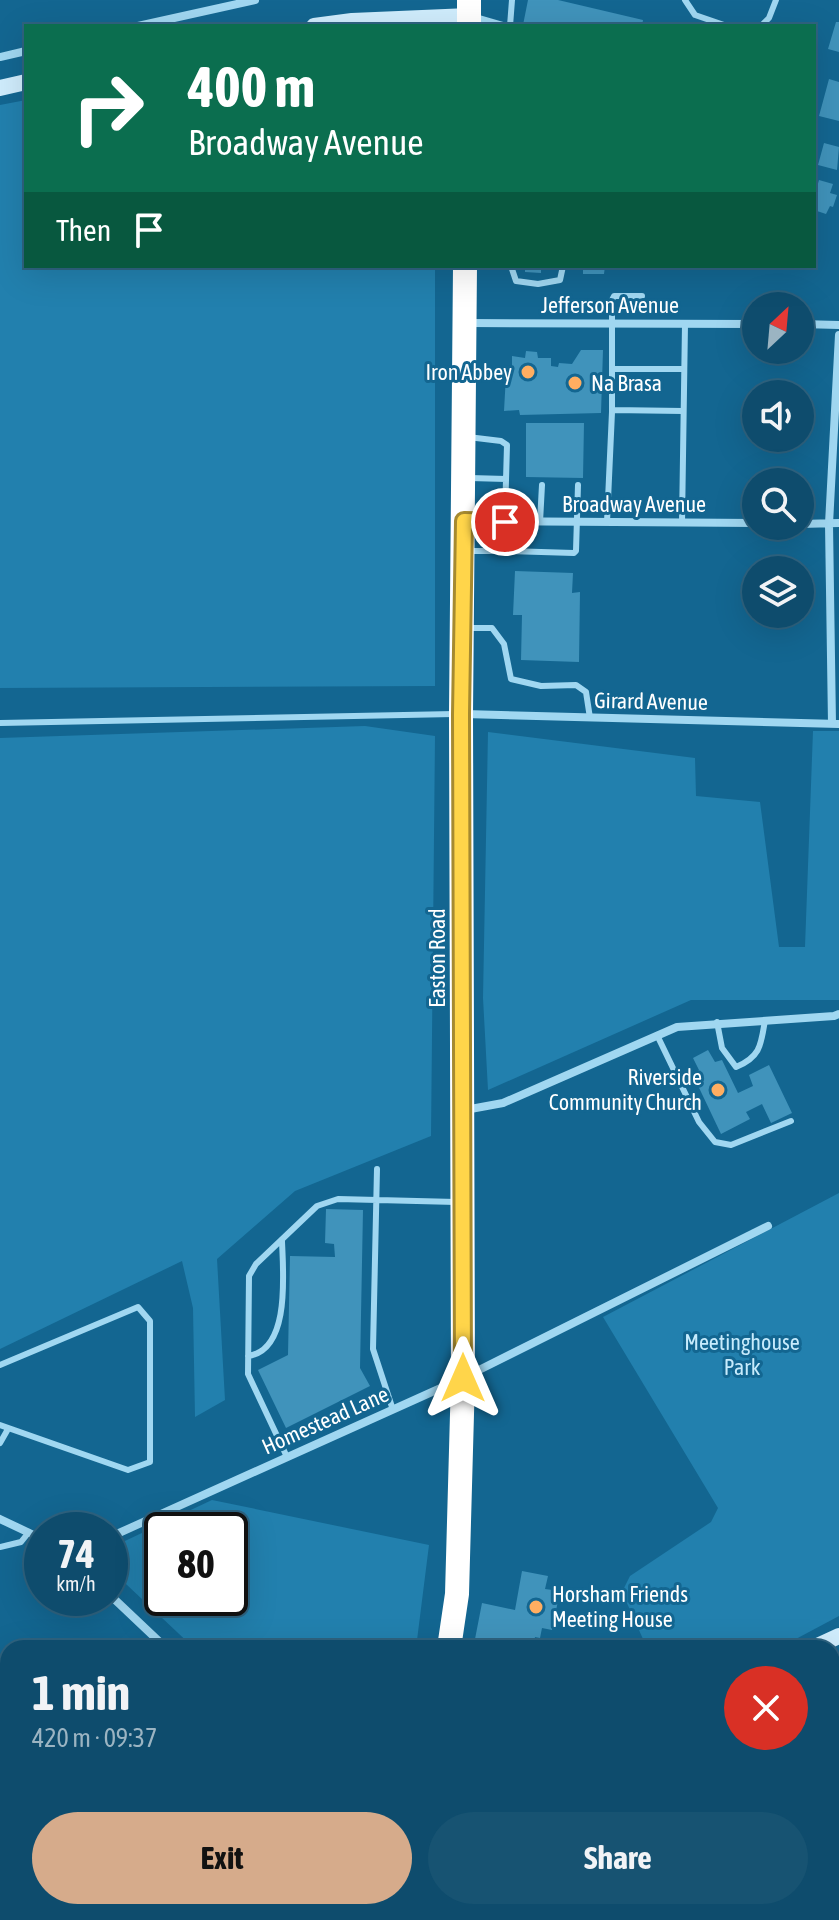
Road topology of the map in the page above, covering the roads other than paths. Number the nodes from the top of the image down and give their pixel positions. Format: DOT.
graph roads {
  1 [pos="255,0"];
  2 [pos="512,0"];
  3 [pos="685,0"];
  4 [pos="776,0"];
  5 [pos="469,14"];
  6 [pos="147,24"];
  7 [pos="329,24"];
  8 [pos="502,24"];
  9 [pos="508,24"];
  10 [pos="721,24"];
  11 [pos="763,24"];
  12 [pos="24,51"];
  13 [pos="0,57"];
  14 [pos="24,82"];
  15 [pos="0,88"];
  16 [pos="465,268"];
  17 [pos="512,268"];
  18 [pos="563,268"];
  19 [pos="642,296"];
  20 [pos="464,323"];
  21 [pos="612,324"];
  22 [pos="685,324"];
  23 [pos="742,324"];
  24 [pos="814,324"];
  25 [pos="839,325"];
  26 [pos="839,335"];
  27 [pos="612,369"];
  28 [pos="684,369"];
  29 [pos="612,410"];
  30 [pos="683,411"];
  31 [pos="464,436"];
  32 [pos="464,478"];
  33 [pos="506,479"];
  34 [pos="542,485"];
  35 [pos="578,485"];
  36 [pos="464,521"];
  37 [pos="505,522"];
  38 [pos="540,522"];
  39 [pos="577,522"];
  40 [pos="607,522"];
  41 [pos="682,523"];
  42 [pos="742,523"];
  43 [pos="834,524"];
  44 [pos="464,551"];
  45 [pos="504,551"];
  46 [pos="463,628"];
  47 [pos="461,714"];
  48 [pos="590,718"];
  49 [pos="0,723"];
  50 [pos="836,724"];
  51 [pos="839,1014"];
  52 [pos="765,1020"];
  53 [pos="717,1022"];
  54 [pos="657,1035"];
  55 [pos="464,1110"];
  56 [pos="791,1121"];
  57 [pos="377,1169"];
  58 [pos="377,1200"];
  59 [pos="464,1202"];
  60 [pos="768,1226"];
  61 [pos="282,1241"];
  62 [pos="248,1356"];
  63 [pos="0,1365"];
  64 [pos="463,1378"];
  65 [pos="393,1410"];
  66 [pos="0,1425"];
  67 [pos="8,1429"];
  68 [pos="0,1443"];
  69 [pos="287,1457"];
  70 [pos="0,1519"];
  71 [pos="128,1529"];
  72 [pos="24,1530"];
  73 [pos="24,1538"];
  74 [pos="0,1547"];
  75 [pos="128,1612"];
  76 [pos="158,1640"];
  77 [pos="450,1640"];
  1 -- 6 [label="street"];
  2 -- 9 [label="lane"];
  3 -- 10 [label="lane"];
  4 -- 11 [label="lane"];
  5 -- 7 [label="street"];
  5 -- 8 [label="lane"];
  12 -- 13 [label="street"];
  14 -- 15 [label="street"];
  16 -- 20 [label="highway, Easton Road"];
  17 -- 18 [label="lane"];
  19 -- 21 [label="lane"];
  20 -- 21 [label="street, Jefferson Avenue"];
  20 -- 31 [label="highway, Easton Road"];
  21 -- 22 [label="street, Jefferson Avenue"];
  21 -- 27 [label="lane"];
  22 -- 23 [label="street, Jefferson Avenue"];
  22 -- 28 [label="lane"];
  24 -- 25 [label="street"];
  26 -- 43 [label="street"];
  27 -- 28 [label="lane"];
  27 -- 29 [label="lane"];
  28 -- 30 [label="lane"];
  29 -- 30 [label="lane"];
  29 -- 40 [label="lane"];
  30 -- 41 [label="lane"];
  31 -- 32 [label="highway, Easton Road"];
  31 -- 33 [label="lane"];
  32 -- 33 [label="lane"];
  32 -- 36 [label="highway, Easton Road"];
  33 -- 37 [label="lane"];
  34 -- 38 [label="lane"];
  35 -- 39 [label="lane"];
  36 -- 37 [label="street, Broadway Avenue"];
  36 -- 44 [label="highway, Easton Road"];
  37 -- 38 [label="street, Broadway Avenue"];
  37 -- 45 [label="lane"];
  38 -- 39 [label="street, Broadway Avenue"];
  39 -- 40 [label="street, Broadway Avenue"];
  39 -- 45 [label="lane"];
  40 -- 41 [label="street, Broadway Avenue"];
  41 -- 42 [label="street, Broadway Avenue"];
  43 -- 50 [label="street"];
  44 -- 45 [label="lane"];
  44 -- 46 [label="highway, Easton Road"];
  46 -- 47 [label="highway, Easton Road"];
  46 -- 48 [label="lane"];
  47 -- 48 [label="street, Girard Avenue"];
  47 -- 49 [label="lane"];
  47 -- 55 [label="highway, Easton Road"];
  48 -- 50 [label="street, Girard Avenue"];
  51 -- 52 [label="street"];
  52 -- 53 [label="street"];
  52 -- 53 [label="lane"];
  53 -- 54 [label="street"];
  54 -- 55 [label="street"];
  54 -- 56 [label="lane"];
  55 -- 59 [label="highway, Easton Road"];
  57 -- 58 [label="lane"];
  58 -- 59 [label="lane"];
  58 -- 61 [label="lane"];
  58 -- 65 [label="lane"];
  59 -- 64 [label="highway, Easton Road"];
  60 -- 64 [label="street, Homestead Lane"];
  61 -- 62 [label="lane"];
  61 -- 62 [label="lane"];
  62 -- 69 [label="lane"];
  63 -- 67 [label="lane"];
  64 -- 65 [label="street, Homestead Lane"];
  64 -- 77 [label="highway, Easton Road"];
  65 -- 69 [label="street, Homestead Lane"];
  66 -- 67 [label="lane"];
  67 -- 68 [label="lane"];
  69 -- 71 [label="street, Homestead Lane"];
  70 -- 72 [label="street"];
  73 -- 74 [label="lane"];
  75 -- 76 [label="street"];
}
